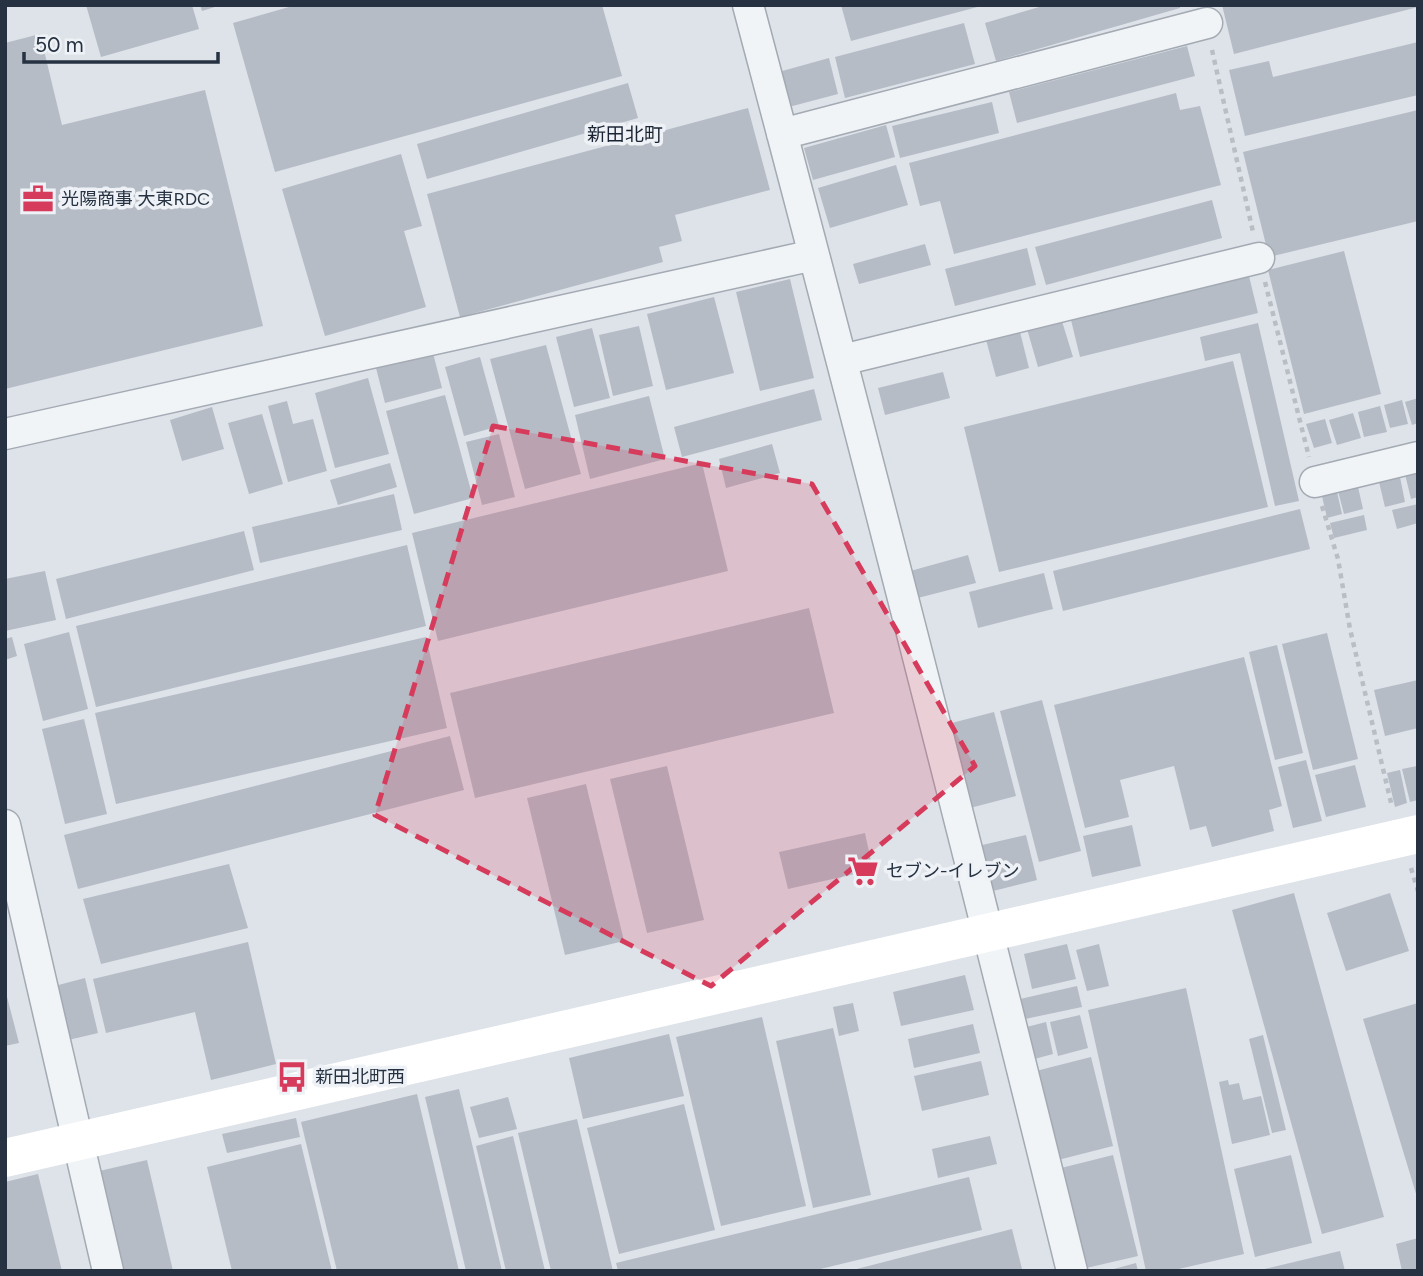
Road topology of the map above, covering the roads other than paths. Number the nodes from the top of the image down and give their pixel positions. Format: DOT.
graph roads {
  1 [pos="748,5"];
  2 [pos="1207,23"];
  3 [pos="782,134"];
  4 [pos="814,254"];
  5 [pos="1259,258"];
  6 [pos="842,360"];
  7 [pos="5,434"];
  8 [pos="1418,457"];
  9 [pos="1315,482"];
  10 [pos="5,825"];
  11 [pos="1406,833"];
  12 [pos="989,932"];
  13 [pos="78,1142"];
  14 [pos="5,1158"];
  15 [pos="108,1271"];
  16 [pos="1072,1271"];
  1 -- 3 [label="street"];
  2 -- 3 [label="street"];
  3 -- 4 [label="street"];
  4 -- 6 [label="street"];
  4 -- 7 [label="street"];
  5 -- 6 [label="street"];
  6 -- 12 [label="street"];
  8 -- 9 [label="street"];
  10 -- 13 [label="street"];
  11 -- 12 [label="street"];
  12 -- 13 [label="street"];
  12 -- 16 [label="street"];
  13 -- 14 [label="street"];
  13 -- 15 [label="street"];
}
